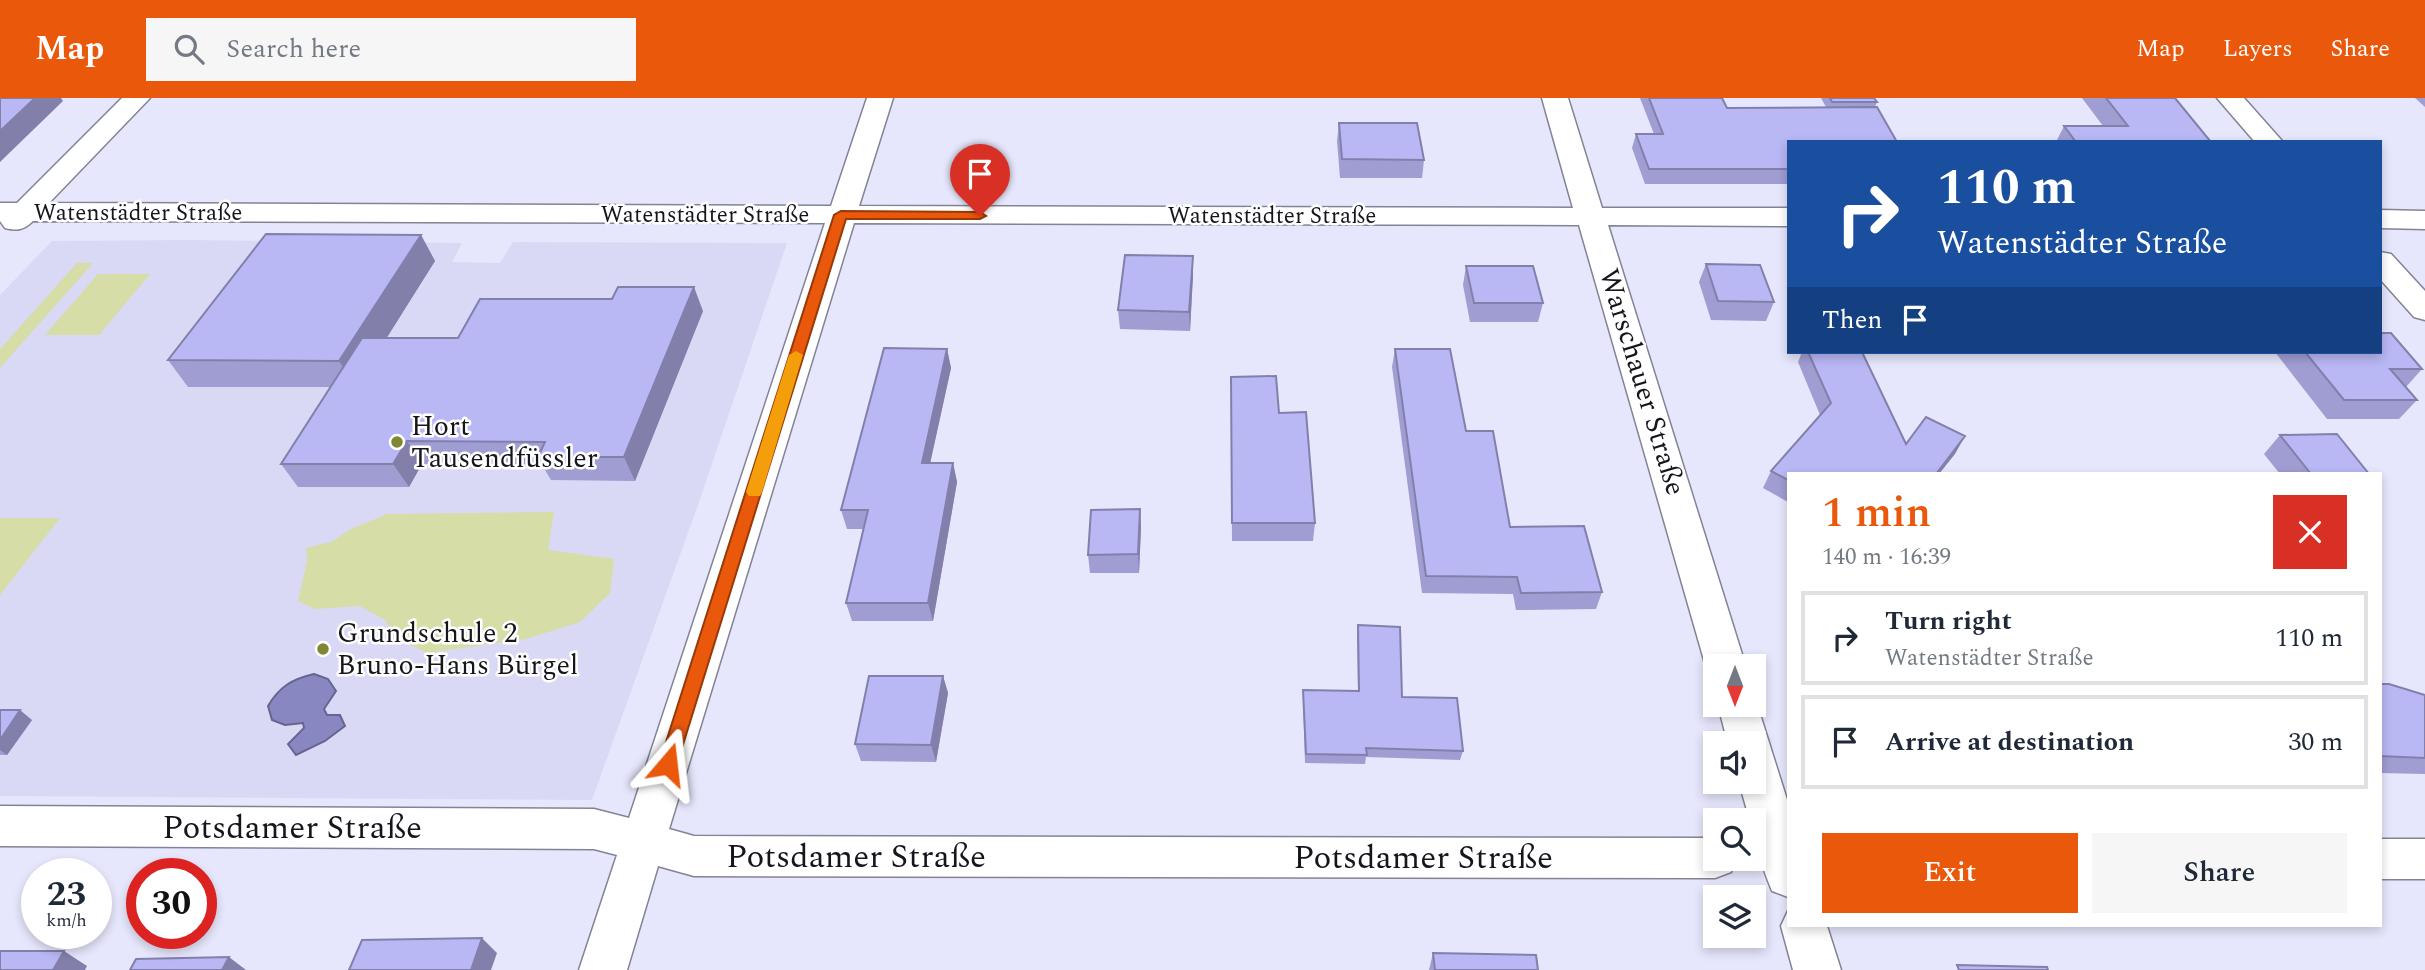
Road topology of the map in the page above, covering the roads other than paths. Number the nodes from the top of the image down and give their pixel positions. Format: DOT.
graph roads {
  1 [pos="137,98"];
  2 [pos="880,98"];
  3 [pos="1555,98"];
  4 [pos="2230,98"];
  5 [pos="2268,140"];
  6 [pos="12,212"];
  7 [pos="841,215"];
  8 [pos="1592,217"];
  9 [pos="1787,218"];
  10 [pos="2382,219"];
  11 [pos="2425,220"];
  12 [pos="0,237"];
  13 [pos="2382,263"];
  14 [pos="2425,310"];
  15 [pos="1722,654"];
  16 [pos="1762,794"];
  17 [pos="0,826"];
  18 [pos="643,843"];
  19 [pos="1703,858"];
  20 [pos="2382,859"];
  21 [pos="2425,859"];
  22 [pos="1778,863"];
  23 [pos="1804,927"];
  24 [pos="603,970"];
  25 [pos="1817,970"];
  1 -- 6 [label="street"];
  2 -- 7 [label="street"];
  3 -- 8 [label="street, Warschauer Straße"];
  4 -- 5 [label="street"];
  6 -- 7 [label="street, Watenstädter Straße"];
  6 -- 12 [label="street"];
  7 -- 8 [label="street, Watenstädter Straße"];
  7 -- 18 [label="street"];
  8 -- 9 [label="street, Watenstädter Straße"];
  8 -- 15 [label="street, Warschauer Straße"];
  10 -- 11 [label="street"];
  13 -- 14 [label="street"];
  16 -- 22 [label="street"];
  17 -- 18 [label="street, Potsdamer Straße"];
  18 -- 19 [label="street, Potsdamer Straße"];
  18 -- 24 [label="street"];
  20 -- 21 [label="street"];
  23 -- 25 [label="street"];
}
